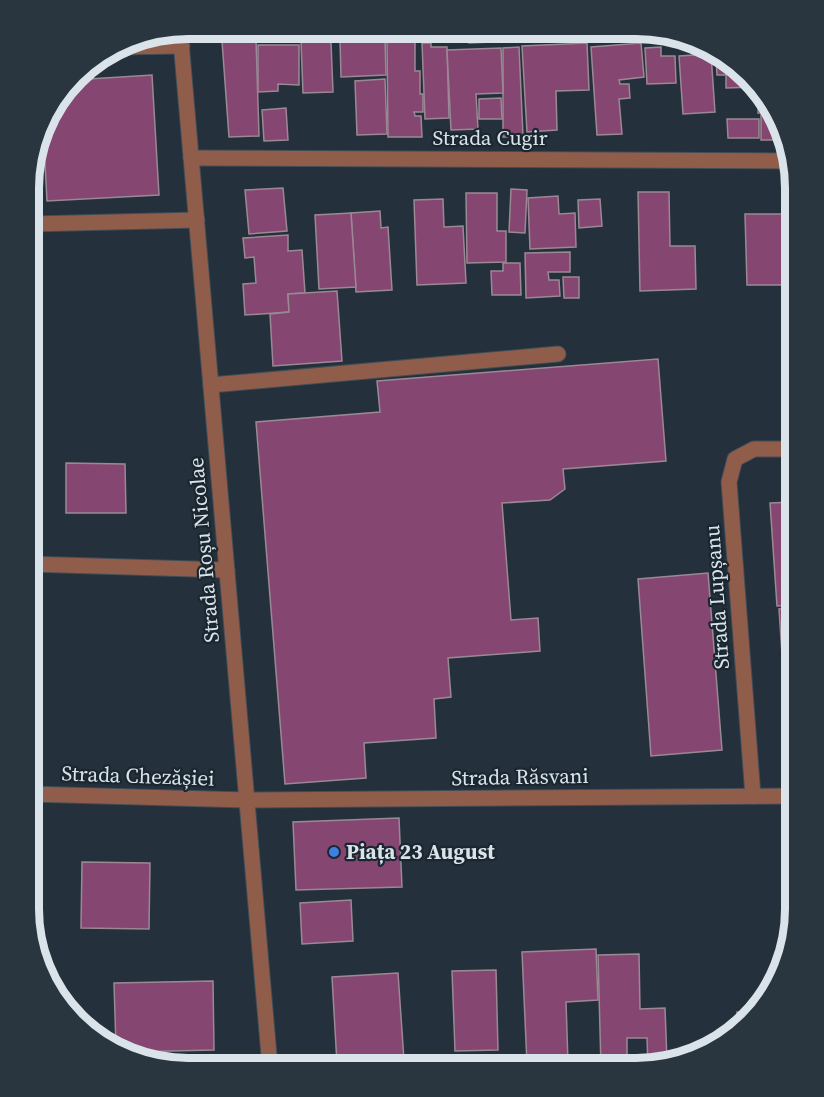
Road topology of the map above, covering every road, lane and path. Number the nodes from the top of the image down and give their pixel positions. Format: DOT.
graph roads {
  1 [pos="181,39"];
  2 [pos="182,46"];
  3 [pos="142,47"];
  4 [pos="191,158"];
  5 [pos="782,161"];
  6 [pos="197,220"];
  7 [pos="39,224"];
  8 [pos="558,354"];
  9 [pos="211,385"];
  10 [pos="785,449"];
  11 [pos="39,564"];
  12 [pos="226,570"];
  13 [pos="39,794"];
  14 [pos="753,796"];
  15 [pos="785,796"];
  16 [pos="246,800"];
  17 [pos="269,1058"];
  1 -- 2 [label="street, Strada Roșu Nicolae"];
  2 -- 3 [label="street"];
  2 -- 4 [label="street, Strada Roșu Nicolae"];
  4 -- 5 [label="street, Strada Cugir"];
  4 -- 6 [label="street, Strada Roșu Nicolae"];
  6 -- 7 [label="street"];
  6 -- 9 [label="street, Strada Roșu Nicolae"];
  8 -- 9 [label="street"];
  9 -- 12 [label="street, Strada Roșu Nicolae"];
  10 -- 14 [label="street, Strada Lupșanu"];
  11 -- 12 [label="street"];
  12 -- 16 [label="street, Strada Roșu Nicolae"];
  13 -- 16 [label="street, Strada Chezășiei"];
  14 -- 15 [label="street, Strada Răsvani"];
  14 -- 16 [label="street, Strada Răsvani"];
  16 -- 17 [label="street, Strada Roșu Nicolae"];
}
